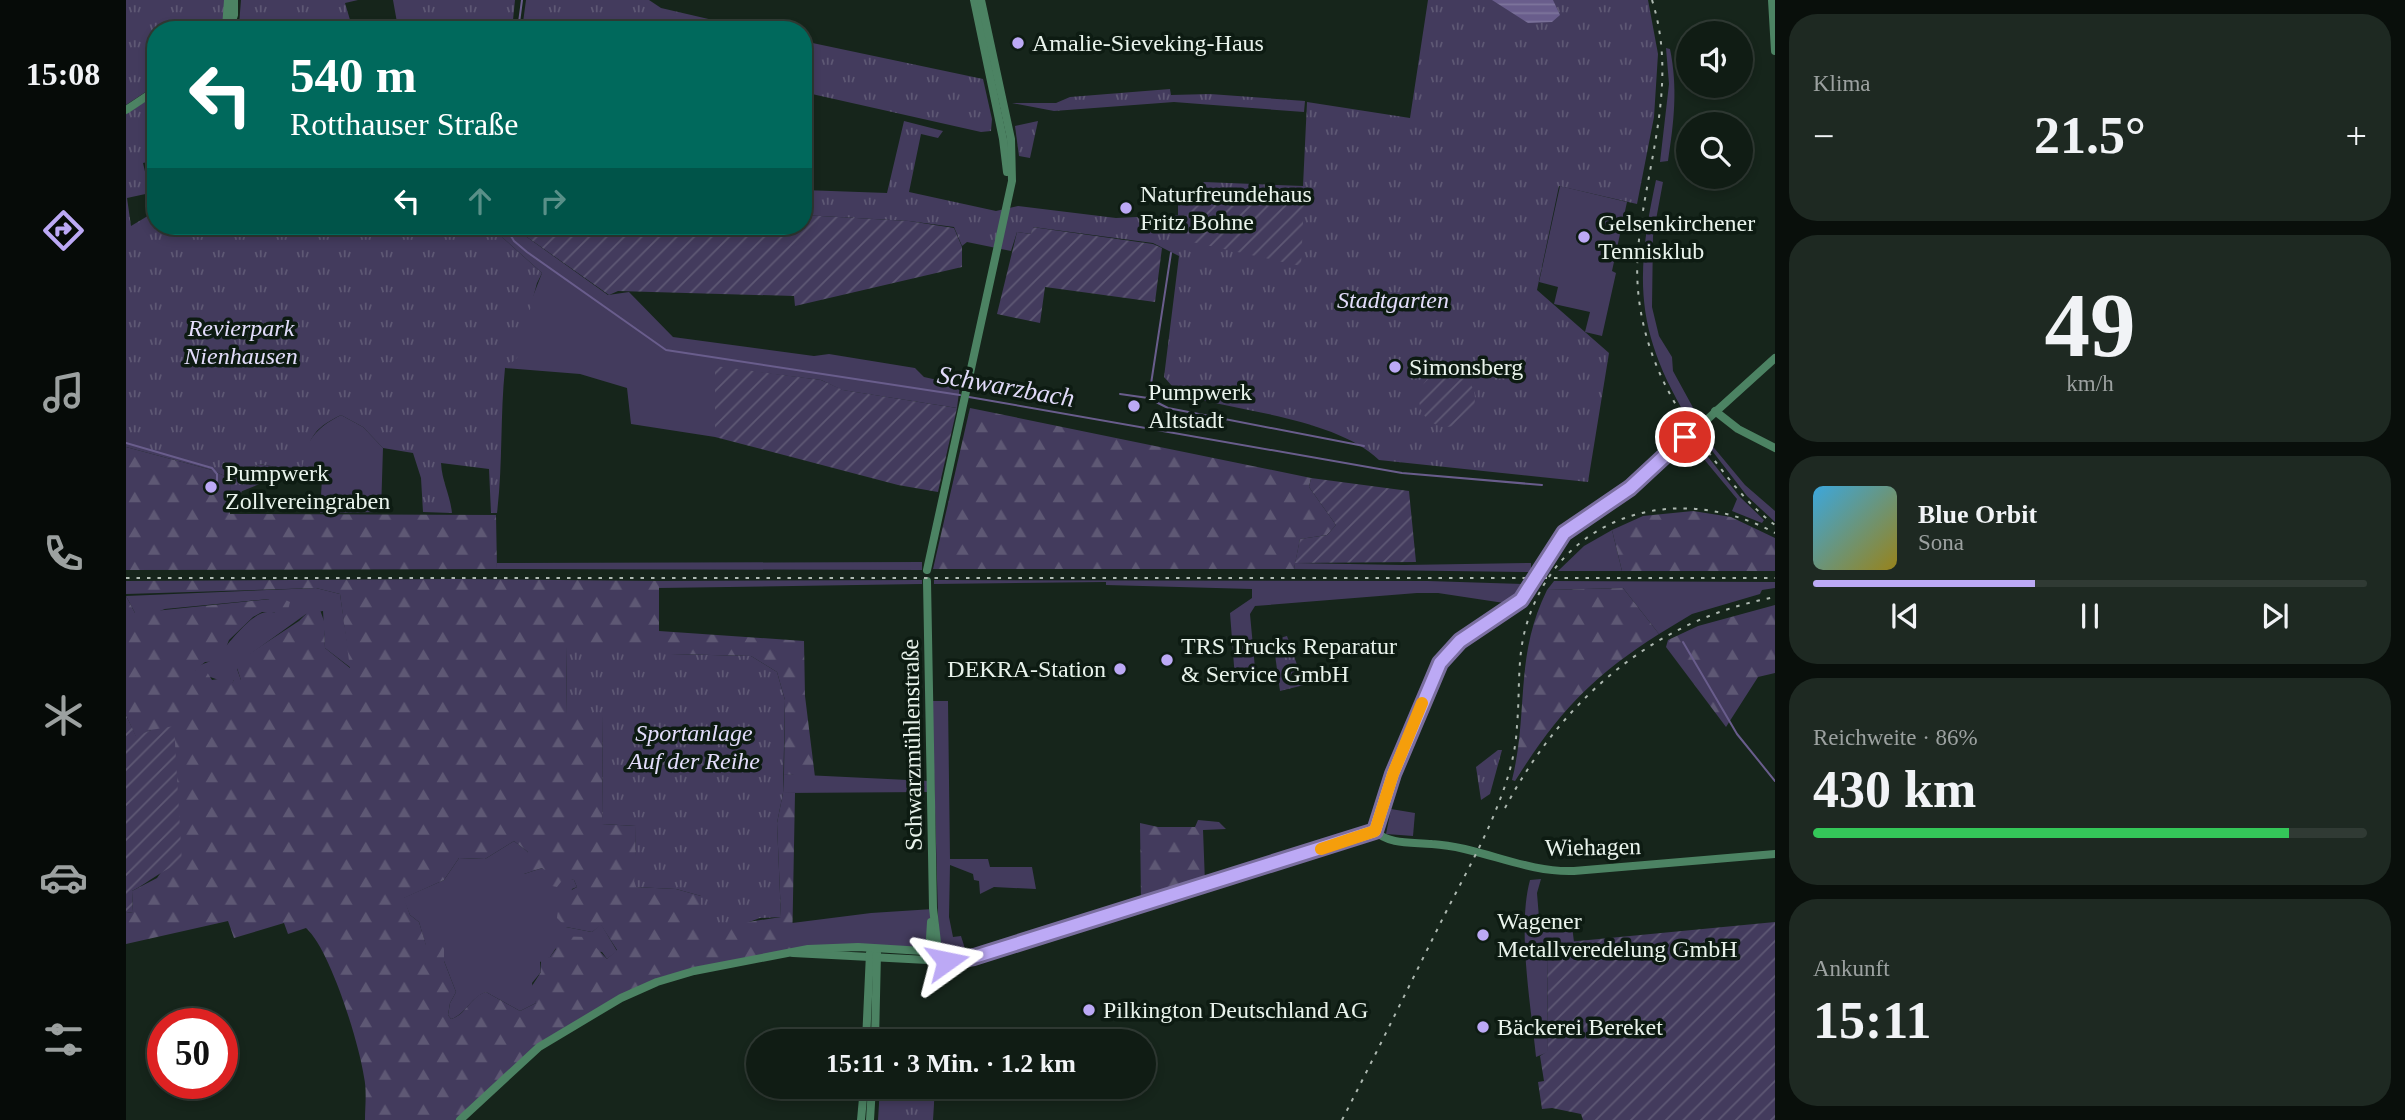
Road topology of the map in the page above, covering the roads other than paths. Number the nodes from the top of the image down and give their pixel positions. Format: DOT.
graph roads {
  1 [pos="228,0"];
  2 [pos="234,0"];
  3 [pos="974,0"];
  4 [pos="981,0"];
  5 [pos="1772,0"];
  6 [pos="227,21"];
  7 [pos="231,21"];
  8 [pos="1775,51"];
  9 [pos="147,96"];
  10 [pos="126,110"];
  11 [pos="1007,139"];
  12 [pos="1775,358"];
  13 [pos="1715,411"];
  14 [pos="1775,447"];
  15 [pos="927,570"];
  16 [pos="928,581"];
  17 [pos="1375,831"];
  18 [pos="1775,854"];
  19 [pos="933,951"];
  20 [pos="873,953"];
  21 [pos="978,954"];
  22 [pos="931,960"];
  23 [pos="867,1029"];
  24 [pos="875,1029"];
  25 [pos="863,1099"];
  26 [pos="871,1099"];
  27 [pos="460,1120"];
  28 [pos="861,1120"];
  29 [pos="870,1120"];
  1 -- 6 [label="main road"];
  2 -- 7 [label="main road"];
  3 -- 11 [label="main road"];
  4 -- 11 [label="main road"];
  5 -- 8 [label="main road"];
  9 -- 10 [label="main road"];
  11 -- 15 [label="main road"];
  12 -- 13 [label="main road"];
  13 -- 14 [label="main road"];
  13 -- 17 [label="main road"];
  16 -- 19 [label="main road, Schwarzmühlenstraße"];
  17 -- 18 [label="main road, Wiehagen"];
  17 -- 21 [label="main road"];
  19 -- 20 [label="main road"];
  19 -- 21 [label="main road"];
  19 -- 22 [label="main road, Schwarzmühlenstraße"];
  20 -- 22 [label="main road"];
  20 -- 23 [label="main road"];
  20 -- 24 [label="main road"];
  20 -- 27 [label="main road"];
  21 -- 22 [label="main road"];
  25 -- 28 [label="main road"];
  26 -- 29 [label="main road"];
}
